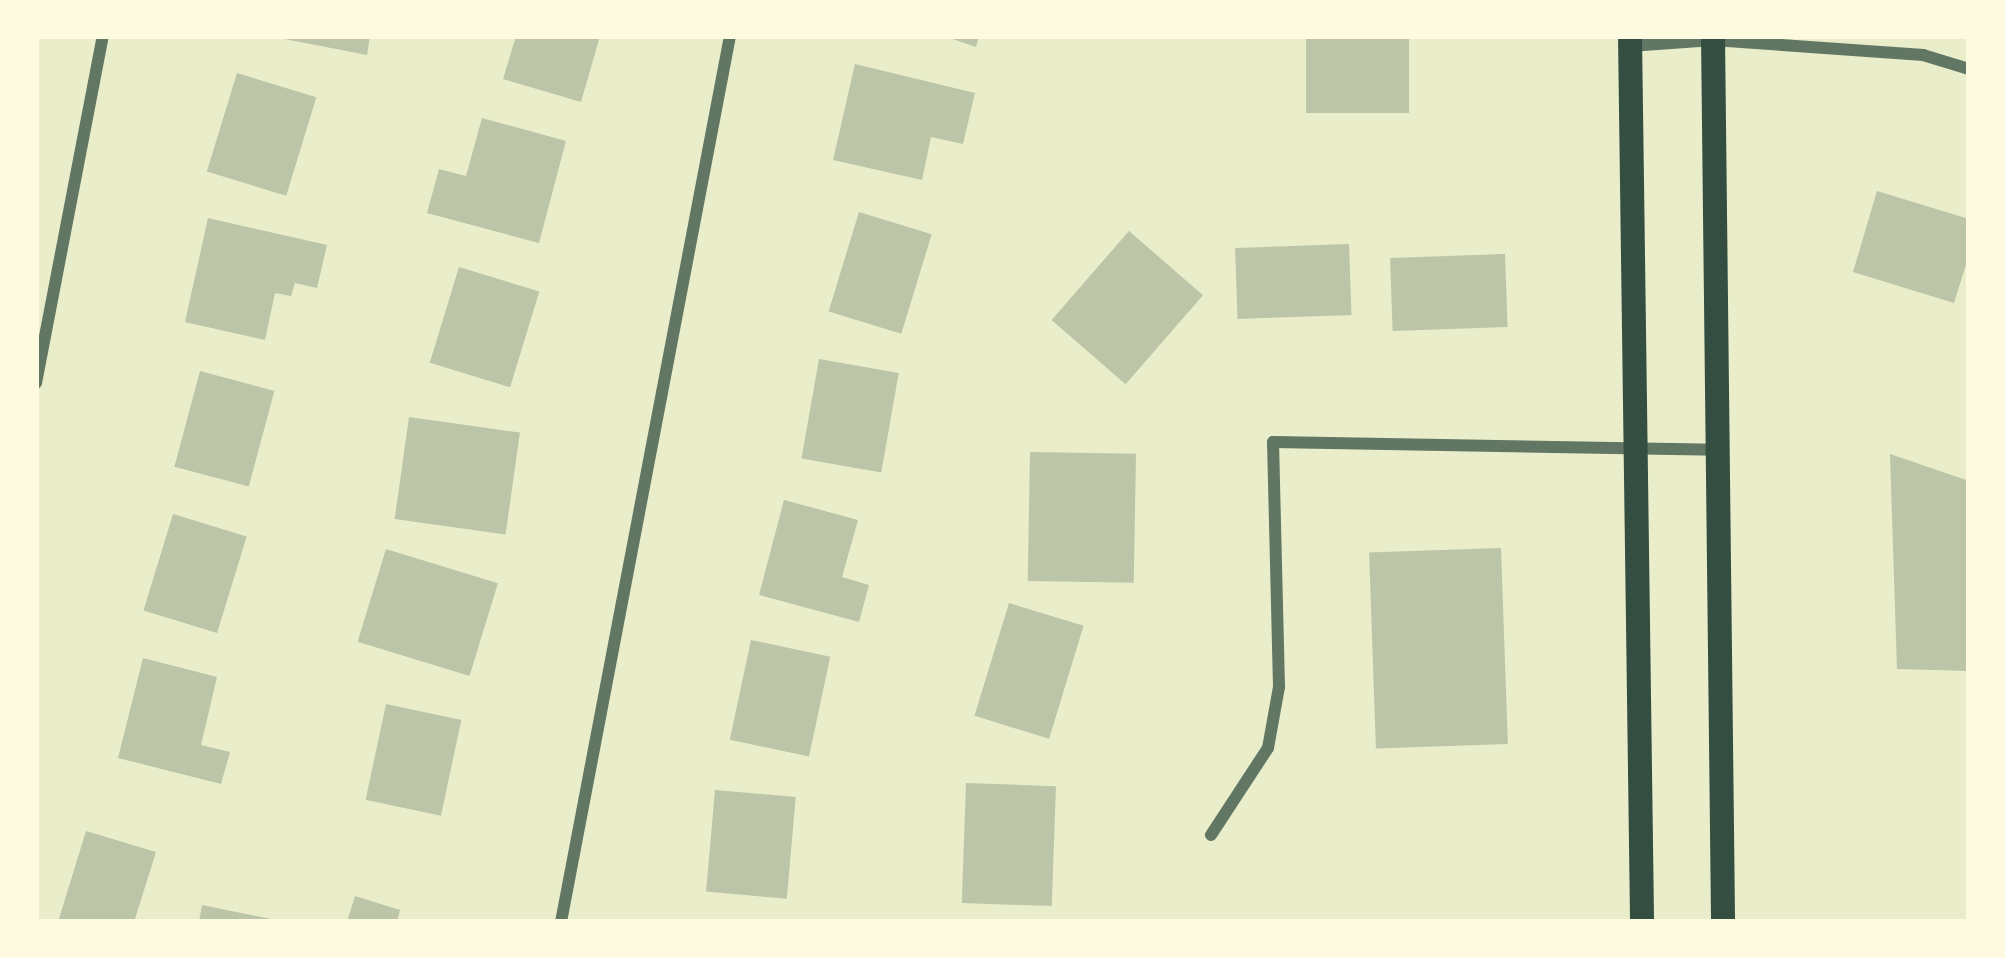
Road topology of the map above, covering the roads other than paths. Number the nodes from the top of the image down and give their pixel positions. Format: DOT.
graph roads {
  1 [pos="103,36"];
  2 [pos="730,36"];
  3 [pos="1713,38"];
  4 [pos="1630,41"];
  5 [pos="1969,69"];
  6 [pos="36,382"];
  7 [pos="1636,448"];
  8 [pos="1716,450"];
  9 [pos="1211,836"];
  10 [pos="561,922"];
  11 [pos="1642,922"];
  12 [pos="1723,922"];
  1 -- 6 [label="street"];
  2 -- 10 [label="street"];
  3 -- 4 [label="street"];
  3 -- 5 [label="street"];
  3 -- 8 [label="main road"];
  4 -- 7 [label="main road"];
  7 -- 8 [label="street"];
  7 -- 9 [label="street"];
  7 -- 11 [label="main road"];
  8 -- 12 [label="main road"];
}
